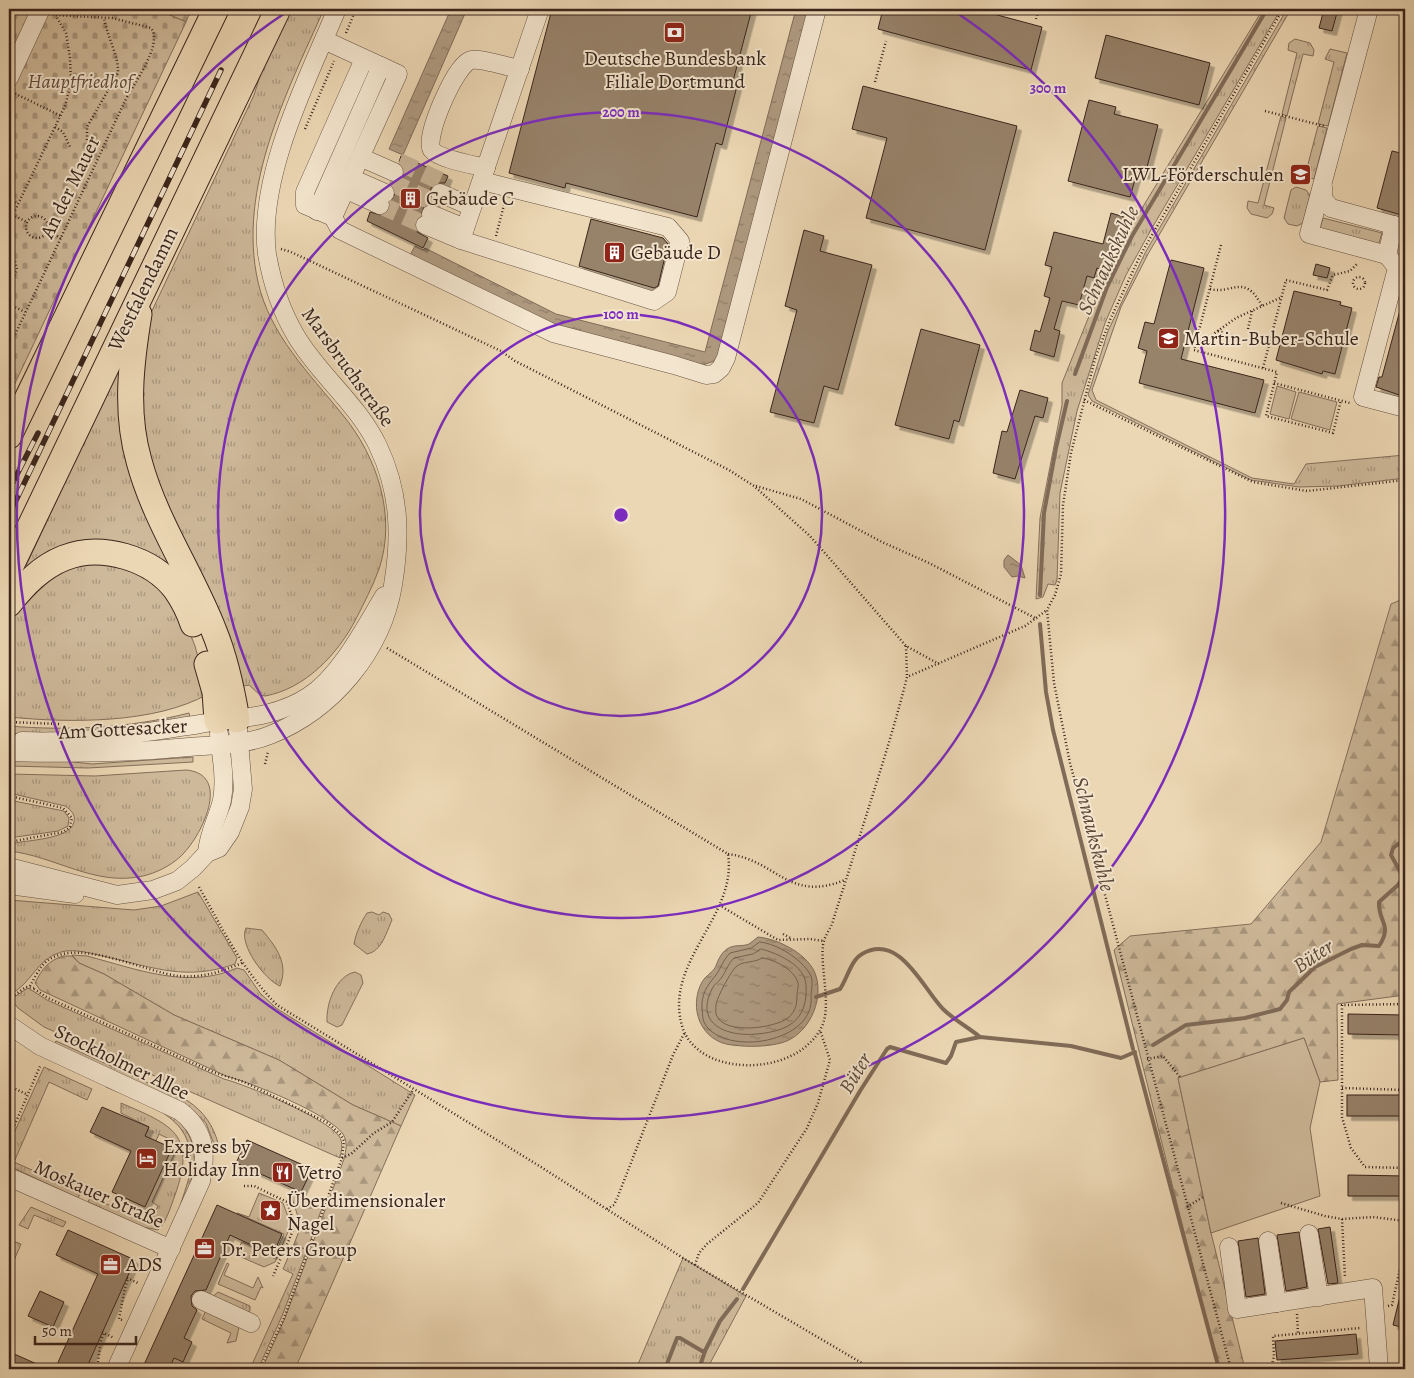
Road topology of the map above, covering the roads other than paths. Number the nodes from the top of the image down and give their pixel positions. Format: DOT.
graph roads {
  1 [pos="278,9"];
  2 [pos="337,9"];
  3 [pos="540,9"];
  4 [pos="817,9"];
  5 [pos="1370,9"];
  6 [pos="44,12"];
  7 [pos="205,12"];
  8 [pos="332,43"];
  9 [pos="373,62"];
  10 [pos="520,69"];
  11 [pos="9,78"];
  12 [pos="355,168"];
  13 [pos="1323,188"];
  14 [pos="473,205"];
  15 [pos="319,212"];
  16 [pos="1400,227"];
  17 [pos="1379,252"];
  18 [pos="144,287"];
  19 [pos="1405,408"];
  20 [pos="9,436"];
  21 [pos="9,570"];
  22 [pos="9,604"];
  23 [pos="229,732"];
  24 [pos="9,741"];
  25 [pos="9,752"];
  26 [pos="9,867"];
  27 [pos="9,884"];
  28 [pos="105,893"];
  29 [pos="9,1025"];
  30 [pos="9,1177"];
  31 [pos="1309,1234"];
  32 [pos="1268,1241"];
  33 [pos="1229,1247"];
  34 [pos="171,1249"];
  35 [pos="1319,1297"];
  36 [pos="201,1300"];
  37 [pos="1277,1303"];
  38 [pos="251,1323"];
  39 [pos="116,1369"];
  40 [pos="1379,1369"];
  1 -- 18 [label="highway, Westfalendamm"];
  2 -- 8 [label="street, Marsbruchstraße"];
  3 -- 10 [label="street"];
  4 -- 15 [label="street"];
  5 -- 13 [label="street"];
  6 -- 11 [label="street"];
  7 -- 20 [label="highway"];
  8 -- 9 [label="street"];
  8 -- 23 [label="street, Marsbruchstraße"];
  9 -- 12 [label="street"];
  9 -- 15 [label="street"];
  10 -- 14 [label="street"];
  10 -- 14 [label="street"];
  12 -- 12 [label="street"];
  12 -- 15 [label="street"];
  13 -- 16 [label="street"];
  13 -- 17 [label="street"];
  14 -- 14 [label="street"];
  14 -- 14 [label="street"];
  16 -- 17 [label="street"];
  17 -- 19 [label="street"];
  18 -- 21 [label="highway, Westfalendamm"];
  18 -- 23 [label="highway"];
  22 -- 23 [label="highway"];
  23 -- 24 [label="street, Am Gottesacker"];
  23 -- 25 [label="street, Am Gottesacker"];
  23 -- 28 [label="street"];
  26 -- 28 [label="street"];
  27 -- 28 [label="street"];
  29 -- 34 [label="street, Stockholmer Allee"];
  30 -- 34 [label="street, Moskauer Straße"];
  31 -- 35 [label="street"];
  32 -- 37 [label="street"];
  33 -- 37 [label="street"];
  34 -- 39 [label="street, Stockholmer Allee"];
  35 -- 37 [label="street"];
  35 -- 40 [label="street"];
  36 -- 38 [label="street"];
}
